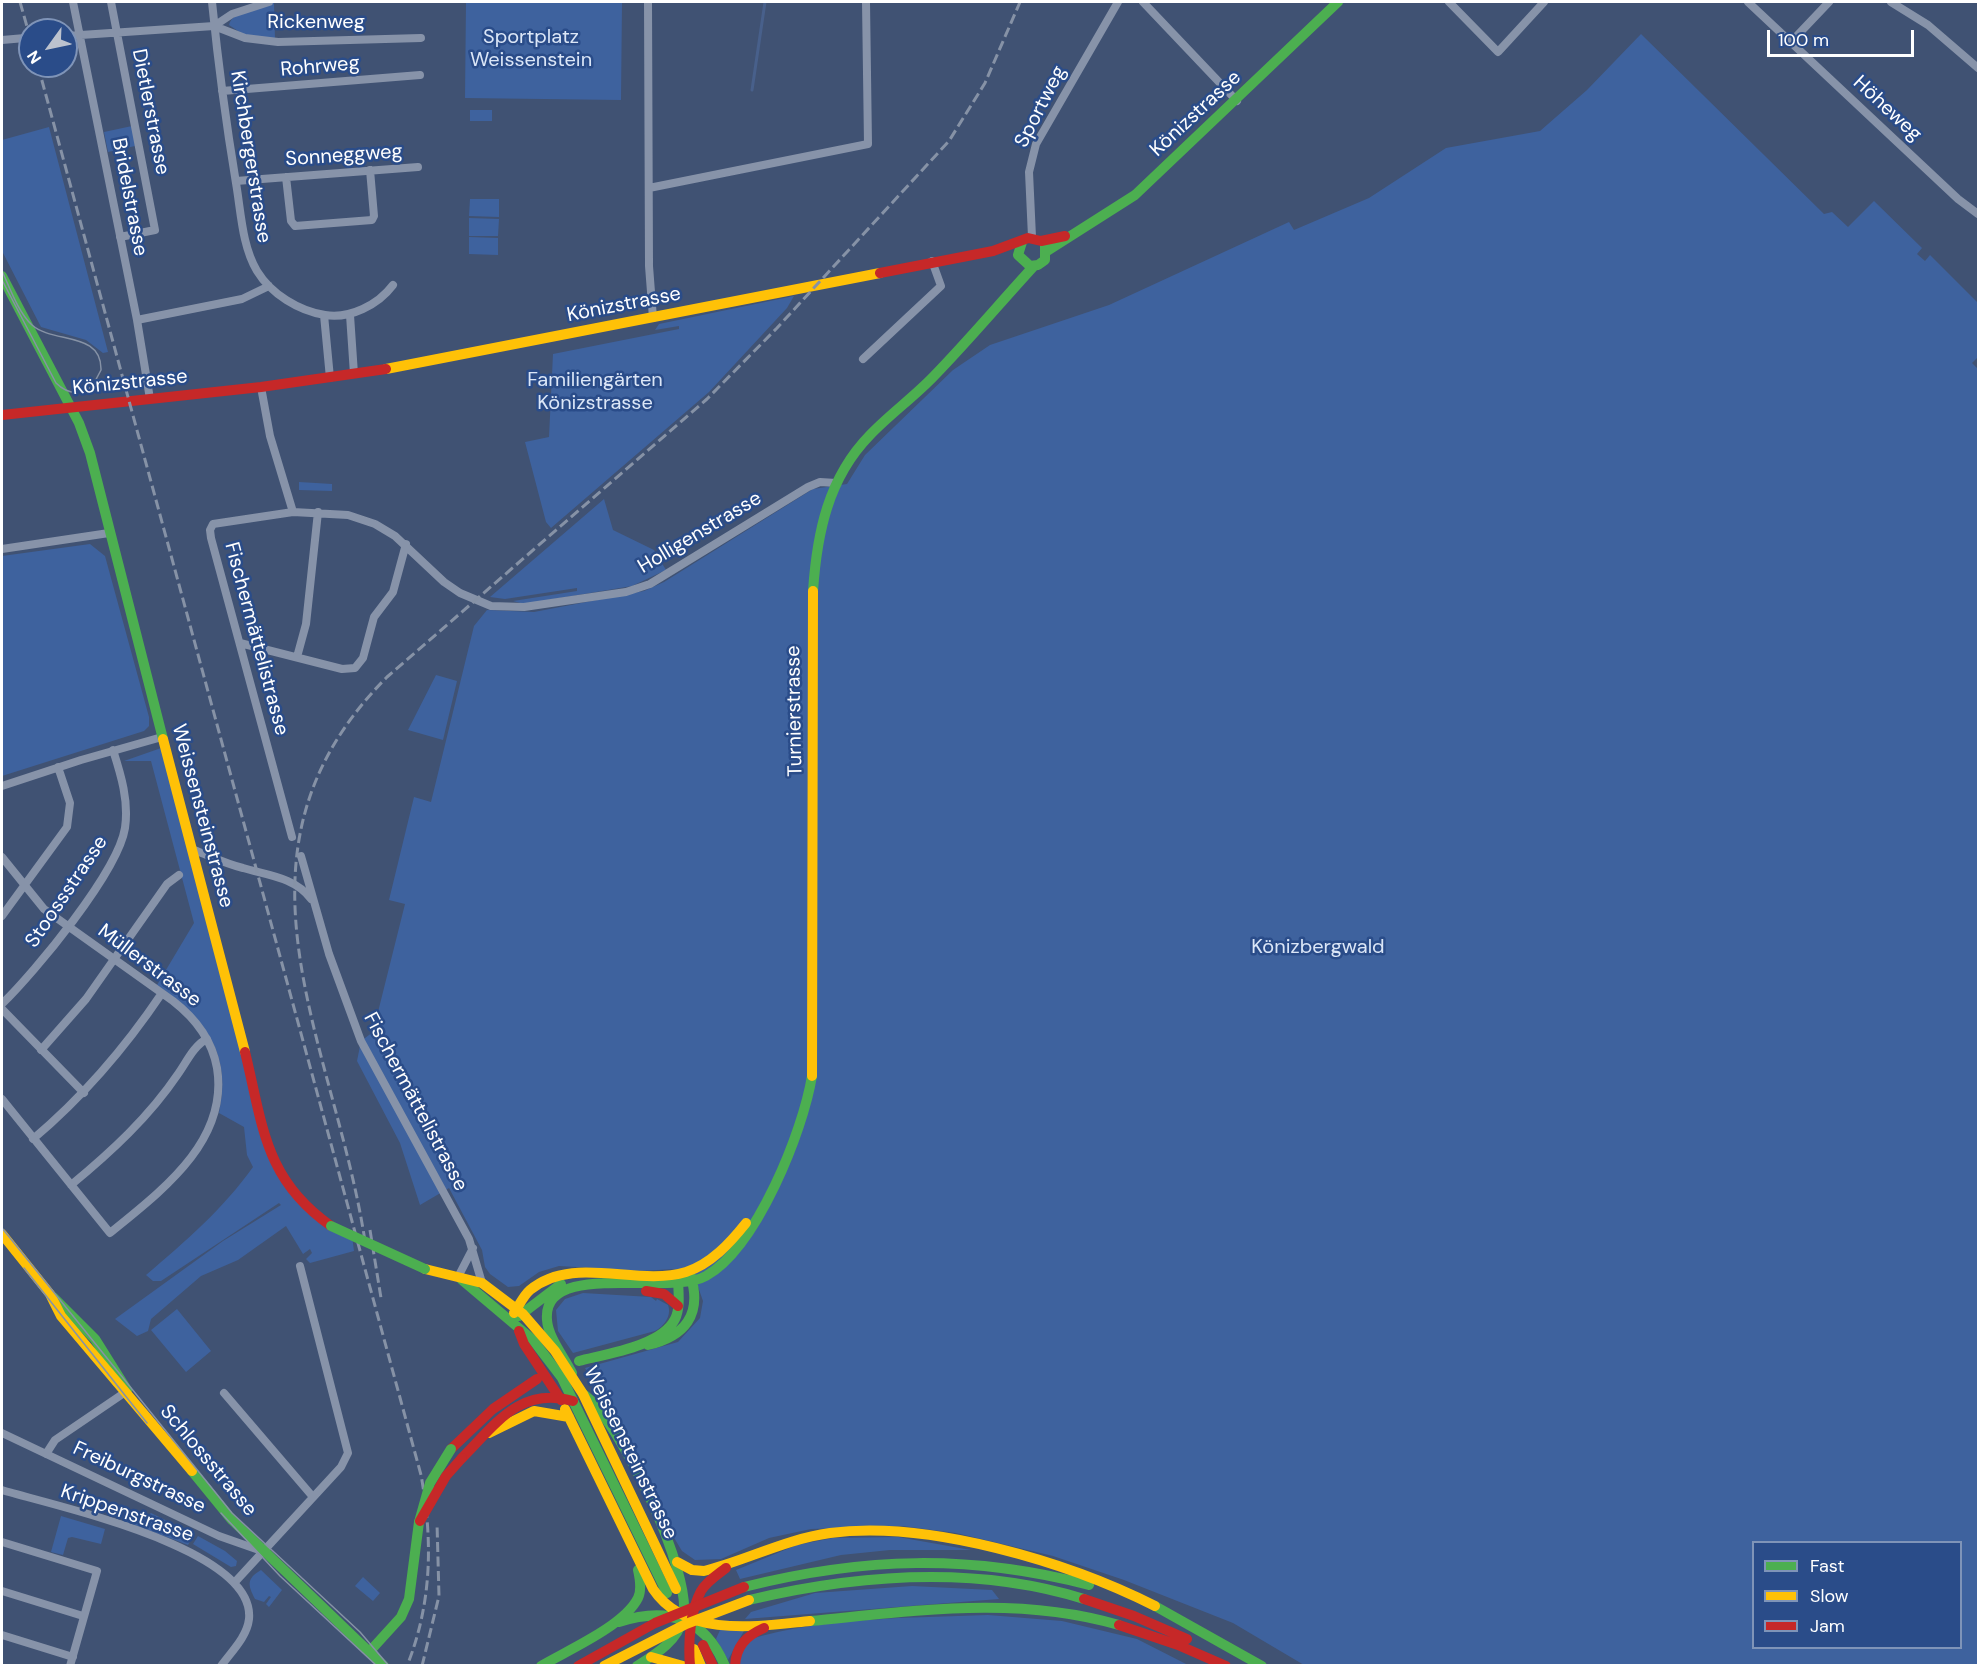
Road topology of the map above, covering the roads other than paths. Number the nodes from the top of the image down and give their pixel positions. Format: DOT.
graph roads {
  1 [pos="73,2"];
  2 [pos="111,2"];
  3 [pos="212,2"];
  4 [pos="269,2"];
  5 [pos="648,2"];
  6 [pos="866,2"];
  7 [pos="1118,2"];
  8 [pos="1143,2"];
  9 [pos="1338,2"];
  10 [pos="1449,2"];
  11 [pos="1544,2"];
  12 [pos="1749,2"];
  13 [pos="1829,2"];
  14 [pos="1891,2"];
  15 [pos="214,26"];
  16 [pos="117,32"];
  17 [pos="80,35"];
  18 [pos="421,38"];
  19 [pos="18,39"];
  20 [pos="2,40"];
  21 [pos="1791,42"];
  22 [pos="1978,68"];
  23 [pos="420,75"];
  24 [pos="222,91"];
  25 [pos="1237,101"];
  26 [pos="418,167"];
  27 [pos="370,170"];
  28 [pos="286,177"];
  29 [pos="236,181"];
  30 [pos="649,188"];
  31 [pos="1978,214"];
  32 [pos="1065,236"];
  33 [pos="120,237"];
  34 [pos="1032,240"];
  35 [pos="993,251"];
  36 [pos="1047,251"];
  37 [pos="1020,259"];
  38 [pos="932,261"];
  39 [pos="1033,267"];
  40 [pos="2,276"];
  41 [pos="393,285"];
  42 [pos="269,286"];
  43 [pos="1013,288"];
  44 [pos="324,315"];
  45 [pos="350,315"];
  46 [pos="652,318"];
  47 [pos="137,320"];
  48 [pos="863,359"];
  49 [pos="354,374"];
  50 [pos="330,378"];
  51 [pos="261,387"];
  52 [pos="150,399"];
  53 [pos="71,407"];
  54 [pos="2,415"];
  55 [pos="836,483"];
  56 [pos="293,512"];
  57 [pos="318,512"];
  58 [pos="215,523"];
  59 [pos="109,533"];
  60 [pos="406,544"];
  61 [pos="2,549"];
  62 [pos="240,643"];
  63 [pos="297,657"];
  64 [pos="162,737"];
  65 [pos="113,750"];
  66 [pos="58,767"];
  67 [pos="2,786"];
  68 [pos="292,837"];
  69 [pos="194,850"];
  70 [pos="301,856"];
  71 [pos="2,857"];
  72 [pos="179,875"];
  73 [pos="24,888"];
  74 [pos="312,900"];
  75 [pos="2,916"];
  76 [pos="67,927"];
  77 [pos="114,960"];
  78 [pos="162,993"];
  79 [pos="2,1004"];
  80 [pos="2,1009"];
  81 [pos="207,1039"];
  82 [pos="41,1050"];
  83 [pos="84,1092"];
  84 [pos="2,1100"];
  85 [pos="33,1139"];
  86 [pos="71,1185"];
  87 [pos="2,1234"];
  88 [pos="473,1248"];
  89 [pos="300,1266"];
  90 [pos="458,1277"];
  91 [pos="684,1278"];
  92 [pos="583,1282"];
  93 [pos="482,1283"];
  94 [pos="620,1284"];
  95 [pos="678,1306"];
  96 [pos="519,1311"];
  97 [pos="514,1324"];
  98 [pos="627,1348"];
  99 [pos="579,1361"];
  100 [pos="572,1373"];
  101 [pos="537,1379"];
  102 [pos="127,1391"];
  103 [pos="224,1393"];
  104 [pos="583,1394"];
  105 [pos="559,1396"];
  106 [pos="569,1409"];
  107 [pos="2,1433"];
  108 [pos="489,1433"];
  109 [pos="46,1454"];
  110 [pos="2,1490"];
  111 [pos="313,1497"];
  112 [pos="419,1522"];
  113 [pos="2,1542"];
  114 [pos="632,1548"];
  115 [pos="264,1551"];
  116 [pos="677,1562"];
  117 [pos="732,1562"];
  118 [pos="236,1581"];
  119 [pos="2,1591"];
  120 [pos="83,1616"];
  121 [pos="688,1620"];
  122 [pos="772,1625"];
  123 [pos="603,1629"];
  124 [pos="1199,1629"];
  125 [pos="2,1635"];
  126 [pos="371,1650"];
  127 [pos="651,1657"];
  128 [pos="72,1661"];
  129 [pos="221,1665"];
  130 [pos="384,1665"];
  131 [pos="541,1665"];
  132 [pos="578,1665"];
  133 [pos="604,1665"];
  134 [pos="637,1665"];
  135 [pos="682,1665"];
  136 [pos="690,1665"];
  137 [pos="701,1665"];
  138 [pos="713,1665"];
  139 [pos="725,1665"];
  140 [pos="735,1665"];
  141 [pos="1226,1665"];
  142 [pos="1236,1665"];
  143 [pos="1262,1665"];
  1 -- 17 [label="street, Bridelstrasse"];
  2 -- 16 [label="street, Dietlerstrasse"];
  3 -- 15 [label="street, Kirchbergerstrasse"];
  4 -- 15 [label="street"];
  5 -- 30 [label="street"];
  6 -- 30 [label="street"];
  7 -- 34 [label="street, Sportweg"];
  8 -- 25 [label="street"];
  9 -- 25 [label="main road, Könizstrasse"];
  10 -- 11 [label="street"];
  12 -- 21 [label="street, Höheweg"];
  13 -- 21 [label="street"];
  14 -- 22 [label="street"];
  15 -- 16 [label="street"];
  15 -- 18 [label="street, Rickenweg"];
  15 -- 24 [label="street, Kirchbergerstrasse"];
  16 -- 17 [label="street"];
  16 -- 33 [label="street, Dietlerstrasse"];
  17 -- 33 [label="street, Bridelstrasse"];
  19 -- 20 [label="street"];
  21 -- 31 [label="street, Höheweg"];
  23 -- 24 [label="street, Rohrweg"];
  24 -- 29 [label="street, Kirchbergerstrasse"];
  25 -- 32 [label="main road, Könizstrasse"];
  26 -- 27 [label="street, Sonneggweg"];
  27 -- 28 [label="street, Sonneggweg"];
  27 -- 28 [label="street"];
  28 -- 29 [label="street, Sonneggweg"];
  29 -- 42 [label="street, Kirchbergerstrasse"];
  30 -- 46 [label="street"];
  32 -- 34 [label="main road, Könizstrasse"];
  32 -- 36 [label="main road, Könizstrasse"];
  33 -- 47 [label="street, Bridelstrasse"];
  34 -- 35 [label="main road, Könizstrasse"];
  34 -- 36 [label="main road"];
  34 -- 37 [label="main road"];
  35 -- 37 [label="main road, Könizstrasse"];
  35 -- 38 [label="main road, Könizstrasse"];
  36 -- 39 [label="main road, Könizstrasse"];
  37 -- 39 [label="main road, Könizstrasse"];
  37 -- 43 [label="main road, Turnierstrasse"];
  38 -- 46 [label="main road, Könizstrasse"];
  38 -- 48 [label="street"];
  39 -- 43 [label="main road, Turnierstrasse"];
  40 -- 53 [label="main road, Weissensteinstrasse"];
  41 -- 45 [label="street"];
  42 -- 44 [label="street, Kirchbergerstrasse"];
  42 -- 47 [label="street"];
  43 -- 55 [label="main road, Turnierstrasse"];
  44 -- 45 [label="street, Kirchbergerstrasse"];
  44 -- 50 [label="street"];
  45 -- 49 [label="street"];
  46 -- 49 [label="main road, Könizstrasse"];
  47 -- 52 [label="street, Bridelstrasse"];
  49 -- 50 [label="main road, Könizstrasse"];
  50 -- 51 [label="main road, Könizstrasse"];
  51 -- 52 [label="main road, Könizstrasse"];
  51 -- 56 [label="street"];
  52 -- 53 [label="main road, Könizstrasse"];
  53 -- 54 [label="main road, Könizstrasse"];
  53 -- 59 [label="main road, Weissensteinstrasse"];
  55 -- 60 [label="street, Holligenstrasse"];
  55 -- 91 [label="main road, Turnierstrasse"];
  56 -- 57 [label="street, Holligenstrasse"];
  56 -- 58 [label="street, Holligenstrasse"];
  57 -- 60 [label="street, Holligenstrasse"];
  57 -- 63 [label="street"];
  58 -- 62 [label="street, Fischermättelistrasse"];
  59 -- 61 [label="street"];
  59 -- 64 [label="main road, Weissensteinstrasse"];
  60 -- 63 [label="street"];
  62 -- 63 [label="street"];
  62 -- 68 [label="street, Fischermättelistrasse"];
  64 -- 65 [label="street"];
  64 -- 69 [label="main road, Weissensteinstrasse"];
  65 -- 66 [label="street"];
  65 -- 76 [label="street, Stoossstrasse"];
  66 -- 67 [label="street"];
  66 -- 73 [label="street"];
  69 -- 74 [label="street"];
  69 -- 90 [label="main road, Weissensteinstrasse, bridge"];
  70 -- 74 [label="street, Fischermättelistrasse"];
  71 -- 73 [label="street, Müllerstrasse"];
  72 -- 77 [label="street"];
  73 -- 75 [label="street"];
  73 -- 76 [label="street, Müllerstrasse"];
  74 -- 88 [label="street, Fischermättelistrasse"];
  76 -- 77 [label="street, Müllerstrasse"];
  76 -- 79 [label="street, Stoossstrasse"];
  77 -- 78 [label="street, Müllerstrasse"];
  77 -- 82 [label="street"];
  78 -- 81 [label="street, Müllerstrasse"];
  78 -- 83 [label="street"];
  80 -- 82 [label="street"];
  81 -- 86 [label="street"];
  81 -- 86 [label="street, Müllerstrasse"];
  82 -- 83 [label="street"];
  83 -- 85 [label="street"];
  84 -- 85 [label="street"];
  85 -- 86 [label="street"];
  87 -- 102 [label="main road, Schlossstrasse"];
  88 -- 90 [label="street"];
  88 -- 93 [label="street, Fischermättelistrasse"];
  89 -- 111 [label="street"];
  90 -- 93 [label="main road, Weissensteinstrasse"];
  90 -- 97 [label="main road, Weissensteinstrasse"];
  91 -- 94 [label="main road, Turnierstrasse"];
  91 -- 95 [label="main road"];
  91 -- 96 [label="main road, Turnierstrasse"];
  91 -- 98 [label="main road"];
  92 -- 94 [label="main road, Turnierstrasse"];
  92 -- 96 [label="main road, Turnierstrasse"];
  92 -- 100 [label="main road, Turnierstrasse"];
  93 -- 96 [label="main road, Weissensteinstrasse"];
  94 -- 95 [label="main road, Turnierstrasse"];
  95 -- 98 [label="main road"];
  96 -- 97 [label="main road, Turnierstrasse"];
  96 -- 100 [label="main road, Weissensteinstrasse"];
  97 -- 105 [label="main road, Weissensteinstrasse"];
  97 -- 106 [label="main road, Weissensteinstrasse"];
  98 -- 99 [label="main road"];
  100 -- 104 [label="main road, Weissensteinstrasse"];
  101 -- 112 [label="main road, bridge"];
  102 -- 109 [label="street"];
  102 -- 115 [label="main road, Schlossstrasse"];
  103 -- 111 [label="street"];
  104 -- 106 [label="main road, Weissensteinstrasse"];
  104 -- 116 [label="main road"];
  105 -- 106 [label="main road, Weissensteinstrasse"];
  105 -- 108 [label="main road"];
  106 -- 108 [label="main road"];
  106 -- 114 [label="main road"];
  107 -- 109 [label="street, Freiburgstrasse"];
  108 -- 112 [label="main road, bridge"];
  109 -- 115 [label="street, Freiburgstrasse"];
  110 -- 118 [label="street, Krippenstrasse"];
  111 -- 115 [label="street"];
  112 -- 126 [label="main road"];
  113 -- 120 [label="street"];
  114 -- 121 [label="main road"];
  114 -- 123 [label="main road"];
  115 -- 118 [label="street"];
  115 -- 126 [label="main road, Freiburgstrasse"];
  116 -- 117 [label="main road"];
  116 -- 121 [label="main road"];
  117 -- 121 [label="main road"];
  117 -- 124 [label="main road"];
  118 -- 129 [label="street"];
  119 -- 120 [label="street"];
  120 -- 128 [label="street"];
  121 -- 122 [label="main road"];
  121 -- 123 [label="main road"];
  121 -- 127 [label="main road"];
  121 -- 136 [label="main road"];
  121 -- 139 [label="main road"];
  122 -- 140 [label="main road"];
  122 -- 141 [label="main road"];
  123 -- 131 [label="main road"];
  124 -- 132 [label="main road, bridge"];
  124 -- 143 [label="main road"];
  125 -- 128 [label="street"];
  126 -- 130 [label="main road, Freiburgstrasse"];
  127 -- 134 [label="main road"];
  127 -- 135 [label="main road"];
  133 -- 142 [label="main road, bridge"];
  137 -- 138 [label="main road"];
}
